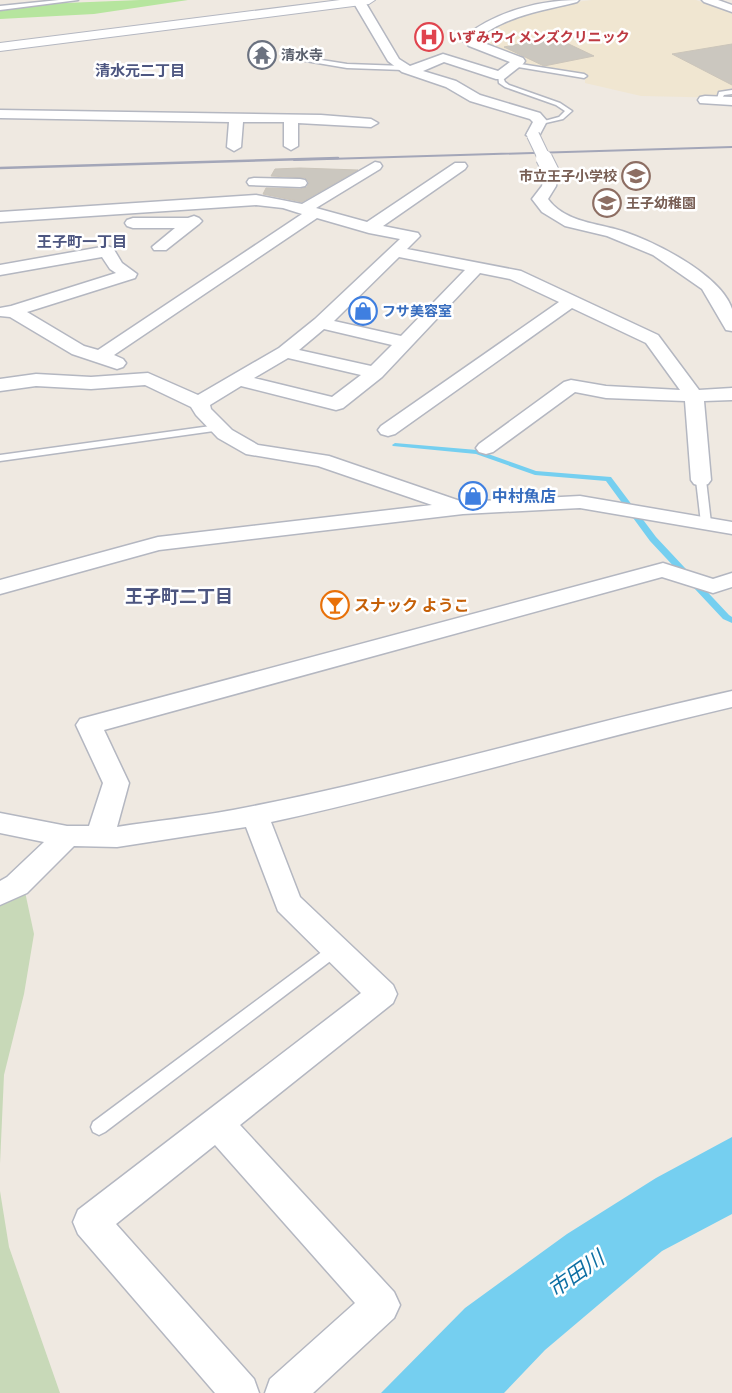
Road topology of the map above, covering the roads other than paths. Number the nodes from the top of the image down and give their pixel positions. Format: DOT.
graph roads {
  1 [pos="75,0"];
  2 [pos="362,0"];
  3 [pos="573,0"];
  4 [pos="708,0"];
  5 [pos="0,8"];
  6 [pos="732,9"];
  7 [pos="0,47"];
  8 [pos="290,57"];
  9 [pos="514,65"];
  10 [pos="408,69"];
  11 [pos="500,76"];
  12 [pos="584,76"];
  13 [pos="732,92"];
  14 [pos="711,100"];
  15 [pos="732,102"];
  16 [pos="0,114"];
  17 [pos="236,118"];
  18 [pos="291,119"];
  19 [pos="371,123"];
  20 [pos="536,130"];
  21 [pos="291,146"];
  22 [pos="234,147"];
  23 [pos="375,166"];
  24 [pos="460,166"];
  25 [pos="258,168"];
  26 [pos="254,182"];
  27 [pos="300,183"];
  28 [pos="247,200"];
  29 [pos="217,202"];
  30 [pos="309,211"];
  31 [pos="0,217"];
  32 [pos="191,223"];
  33 [pos="369,228"];
  34 [pos="0,231"];
  35 [pos="160,247"];
  36 [pos="396,252"];
  37 [pos="476,268"];
  38 [pos="0,270"];
  39 [pos="571,301"];
  40 [pos="6,311"];
  41 [pos="321,323"];
  42 [pos="732,325"];
  43 [pos="405,342"];
  44 [pos="286,352"];
  45 [pos="101,356"];
  46 [pos="375,373"];
  47 [pos="148,379"];
  48 [pos="239,380"];
  49 [pos="0,385"];
  50 [pos="732,394"];
  51 [pos="694,396"];
  52 [pos="199,403"];
  53 [pos="218,428"];
  54 [pos="388,430"];
  55 [pos="486,448"];
  56 [pos="0,458"];
  57 [pos="701,480"];
  58 [pos="463,508"];
  59 [pos="706,523"];
  60 [pos="732,528"];
  61 [pos="732,580"];
  62 [pos="0,587"];
  63 [pos="732,700"];
  64 [pos="255,815"];
  65 [pos="0,823"];
  66 [pos="67,836"];
  67 [pos="100,836"];
  68 [pos="0,894"];
  69 [pos="336,949"];
  70 [pos="217,1123"];
  71 [pos="99,1127"];
  72 [pos="240,1393"];
  73 [pos="284,1393"];
  1 -- 5 [label="lane"];
  2 -- 7 [label="street"];
  2 -- 10 [label="street"];
  3 -- 9 [label="street"];
  4 -- 6 [label="street"];
  8 -- 10 [label="lane"];
  9 -- 11 [label="street"];
  9 -- 12 [label="lane"];
  10 -- 11 [label="street"];
  10 -- 20 [label="street"];
  11 -- 20 [label="lane"];
  13 -- 14 [label="lane"];
  14 -- 15 [label="street"];
  16 -- 17 [label="street"];
  17 -- 18 [label="street"];
  17 -- 22 [label="street"];
  18 -- 19 [label="street"];
  18 -- 21 [label="street"];
  20 -- 42 [label="street, bridge"];
  23 -- 30 [label="street"];
  24 -- 33 [label="street"];
  25 -- 26 [label="street"];
  26 -- 27 [label="street"];
  26 -- 28 [label="street"];
  28 -- 29 [label="street"];
  28 -- 30 [label="street"];
  29 -- 31 [label="street"];
  29 -- 32 [label="street"];
  30 -- 33 [label="street"];
  30 -- 45 [label="street"];
  32 -- 34 [label="street"];
  32 -- 35 [label="street"];
  33 -- 36 [label="street"];
  36 -- 37 [label="street"];
  36 -- 41 [label="street"];
  37 -- 39 [label="street"];
  37 -- 43 [label="street"];
  38 -- 40 [label="street"];
  39 -- 51 [label="street"];
  39 -- 54 [label="street"];
  40 -- 45 [label="street"];
  41 -- 43 [label="street"];
  41 -- 44 [label="street"];
  43 -- 46 [label="street"];
  44 -- 46 [label="street"];
  44 -- 48 [label="street"];
  45 -- 47 [label="street"];
  46 -- 48 [label="street"];
  47 -- 49 [label="street"];
  47 -- 52 [label="street"];
  48 -- 52 [label="street"];
  50 -- 51 [label="street"];
  51 -- 55 [label="street"];
  51 -- 57 [label="street"];
  52 -- 53 [label="street"];
  53 -- 56 [label="lane"];
  53 -- 58 [label="street"];
  57 -- 59 [label="lane"];
  58 -- 59 [label="street"];
  58 -- 62 [label="street"];
  59 -- 60 [label="street"];
  61 -- 67 [label="street"];
  63 -- 64 [label="street"];
  64 -- 67 [label="street"];
  64 -- 69 [label="street"];
  65 -- 66 [label="street"];
  66 -- 67 [label="street"];
  66 -- 68 [label="street"];
  69 -- 70 [label="street"];
  69 -- 71 [label="lane"];
  70 -- 72 [label="street"];
  70 -- 73 [label="street"];
}
